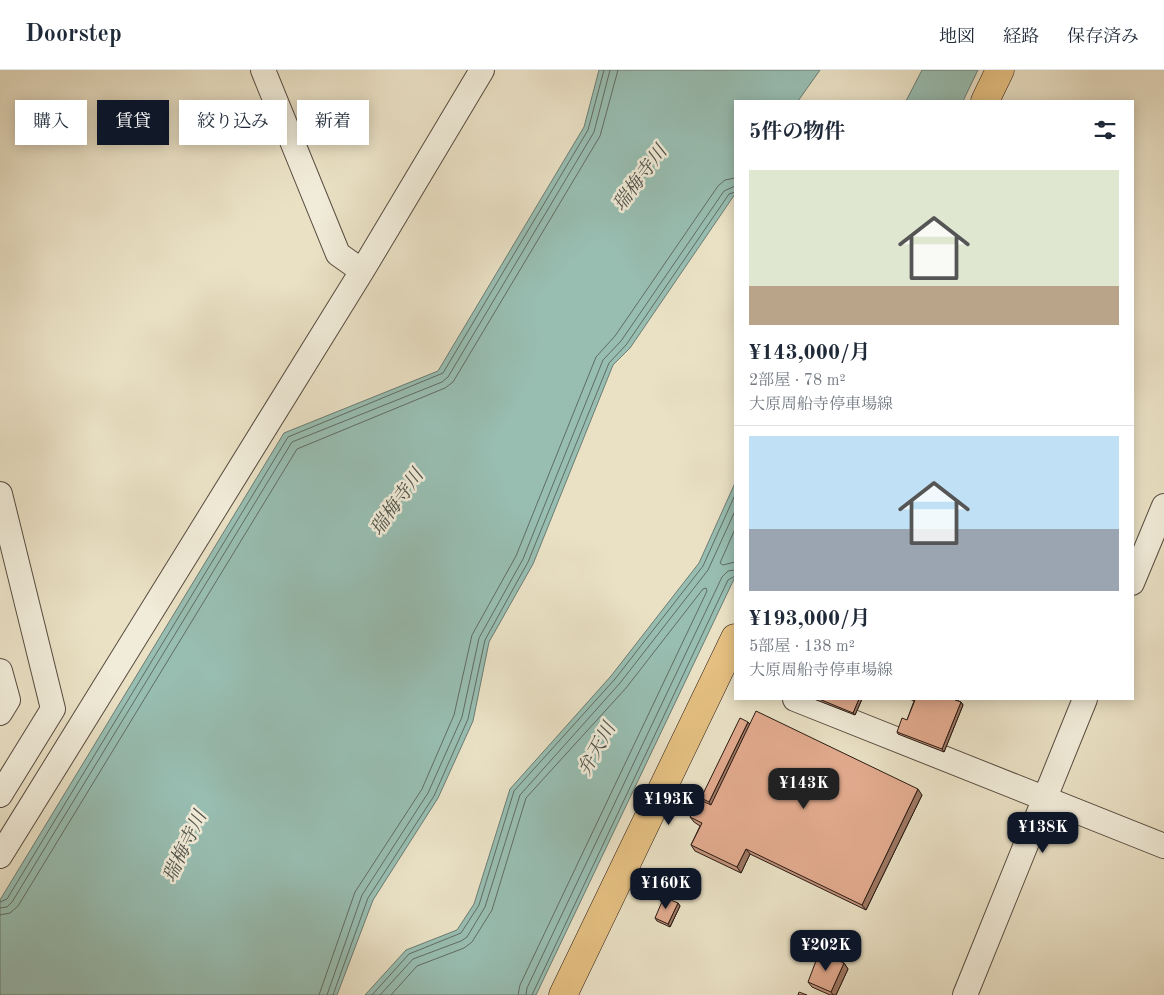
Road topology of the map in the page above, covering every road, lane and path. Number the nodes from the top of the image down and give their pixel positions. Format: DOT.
graph roads {
  1 [pos="263,70"];
  2 [pos="482,70"];
  3 [pos="1000,70"];
  4 [pos="985,100"];
  5 [pos="362,271"];
  6 [pos="0,494"];
  7 [pos="1164,506"];
  8 [pos="1134,578"];
  9 [pos="734,643"];
  10 [pos="0,671"];
  11 [pos="728,674"];
  12 [pos="798,700"];
  13 [pos="1086,700"];
  14 [pos="0,714"];
  15 [pos="0,795"];
  16 [pos="1046,797"];
  17 [pos="1164,846"];
  18 [pos="0,856"];
  19 [pos="563,995"];
  20 [pos="965,995"];
  1 -- 5 [label="street"];
  2 -- 5 [label="street"];
  3 -- 4 [label="main road"];
  5 -- 18 [label="street"];
  6 -- 15 [label="street"];
  7 -- 8 [label="street"];
  9 -- 11 [label="main road"];
  10 -- 14 [label="street"];
  11 -- 19 [label="main road"];
  12 -- 16 [label="street"];
  13 -- 16 [label="street"];
  16 -- 17 [label="street"];
  16 -- 20 [label="street"];
}
